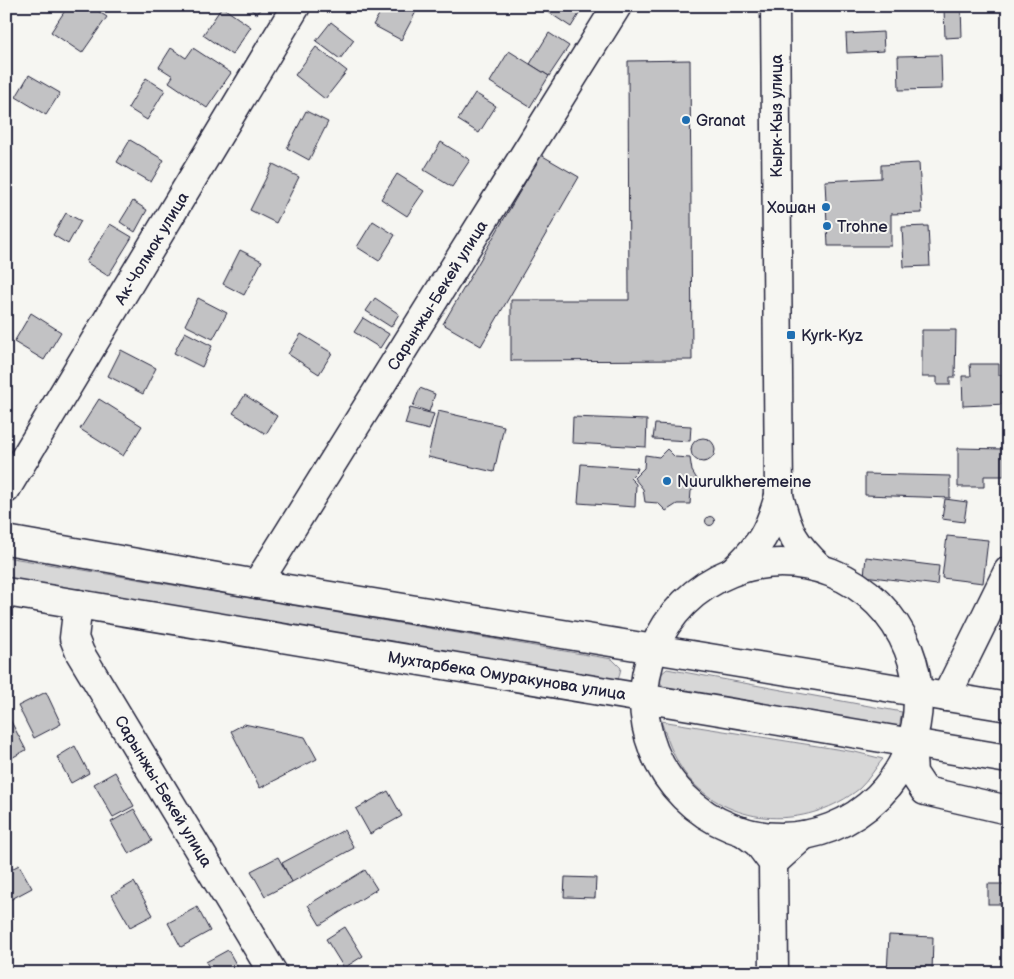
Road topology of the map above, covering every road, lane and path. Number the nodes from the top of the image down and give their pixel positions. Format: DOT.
graph roads {
  1 [pos="296,6"];
  2 [pos="617,6"];
  3 [pos="775,6"];
  4 [pos="6,489"];
  5 [pos="779,496"];
  6 [pos="6,540"];
  7 [pos="820,568"];
  8 [pos="732,571"];
  9 [pos="1008,571"];
  10 [pos="257,584"];
  11 [pos="6,592"];
  12 [pos="78,604"];
  13 [pos="653,647"];
  14 [pos="918,692"];
  15 [pos="946,696"];
  16 [pos="643,697"];
  17 [pos="1008,707"];
  18 [pos="911,743"];
  19 [pos="1008,759"];
  20 [pos="1008,810"];
  21 [pos="742,831"];
  22 [pos="804,835"];
  23 [pos="773,863"];
  24 [pos="273,973"];
  25 [pos="774,973"];
  1 -- 4 [label="main road, Ак-Чолмок улица"];
  2 -- 10 [label="main road, Сарынжы-Бекей улица"];
  3 -- 5 [label="main road, Кырк-Кыз улица"];
  5 -- 7 [label="main road, Кырк-Кыз улица"];
  5 -- 8 [label="main road, Кырк-Кыз улица"];
  6 -- 10 [label="main road"];
  7 -- 8 [label="main road"];
  7 -- 14 [label="main road"];
  8 -- 13 [label="main road"];
  9 -- 15 [label="main road"];
  10 -- 13 [label="main road"];
  11 -- 12 [label="main road, Мухтарбека Омуракунова улица"];
  12 -- 16 [label="main road, Мухтарбека Омуракунова улица"];
  12 -- 24 [label="main road, Сарынжы-Бекей улица"];
  13 -- 14 [label="main road"];
  13 -- 16 [label="main road"];
  14 -- 15 [label="main road"];
  14 -- 18 [label="main road"];
  15 -- 17 [label="main road"];
  16 -- 18 [label="main road, Мухтарбека Омуракунова улица"];
  16 -- 21 [label="main road"];
  18 -- 19 [label="main road, Мухтарбека Омуракунова улица"];
  18 -- 20 [label="main road"];
  18 -- 22 [label="main road"];
  21 -- 22 [label="main road"];
  21 -- 23 [label="main road"];
  22 -- 23 [label="main road"];
  23 -- 25 [label="main road"];
}
